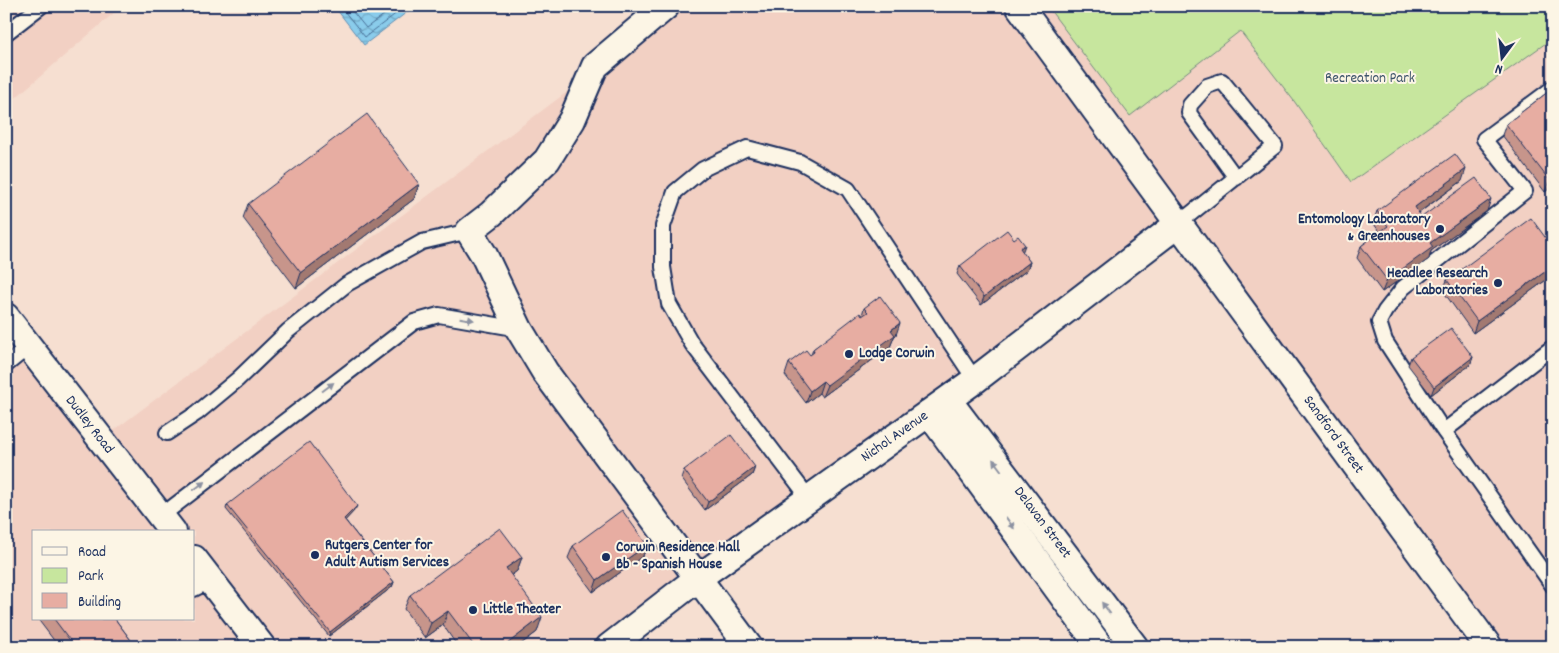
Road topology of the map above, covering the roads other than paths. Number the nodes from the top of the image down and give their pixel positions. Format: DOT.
graph roads {
  1 [pos="41,6"];
  2 [pos="666,6"];
  3 [pos="1019,6"];
  4 [pos="6,33"];
  5 [pos="1553,88"];
  6 [pos="1236,178"];
  7 [pos="1178,224"];
  8 [pos="468,231"];
  9 [pos="6,317"];
  10 [pos="519,329"];
  11 [pos="28,347"];
  12 [pos="1553,347"];
  13 [pos="6,365"];
  14 [pos="975,380"];
  15 [pos="939,407"];
  16 [pos="1444,431"];
  17 [pos="167,432"];
  18 [pos="808,497"];
  19 [pos="167,524"];
  20 [pos="195,562"];
  21 [pos="698,578"];
  22 [pos="202,585"];
  23 [pos="1553,586"];
  24 [pos="262,647"];
  25 [pos="609,647"];
  26 [pos="749,647"];
  27 [pos="1100,647"];
  28 [pos="1136,647"];
  29 [pos="1489,647"];
  1 -- 4 [label="lane"];
  2 -- 8 [label="street"];
  3 -- 7 [label="street, Sandford Street"];
  5 -- 16 [label="lane"];
  6 -- 6 [label="lane"];
  6 -- 7 [label="lane"];
  7 -- 14 [label="street, Nichol Avenue"];
  7 -- 29 [label="street, Sandford Street"];
  8 -- 10 [label="street"];
  8 -- 17 [label="lane"];
  9 -- 11 [label="street, Dudley Road"];
  19 -- 10 [label="lane, one-way"];
  10 -- 21 [label="street"];
  11 -- 13 [label="lane"];
  11 -- 19 [label="street, Dudley Road"];
  12 -- 16 [label="lane"];
  14 -- 15 [label="street, Nichol Avenue"];
  14 -- 18 [label="lane"];
  15 -- 18 [label="street, Nichol Avenue"];
  15 -- 27 [label="street, Delavan Street, one-way"];
  28 -- 15 [label="street, Delavan Street, one-way"];
  16 -- 23 [label="lane"];
  18 -- 21 [label="street, Nichol Avenue"];
  20 -- 22 [label="street"];
  21 -- 25 [label="street, Nichol Avenue"];
  21 -- 26 [label="street"];
  22 -- 24 [label="street"];
}
